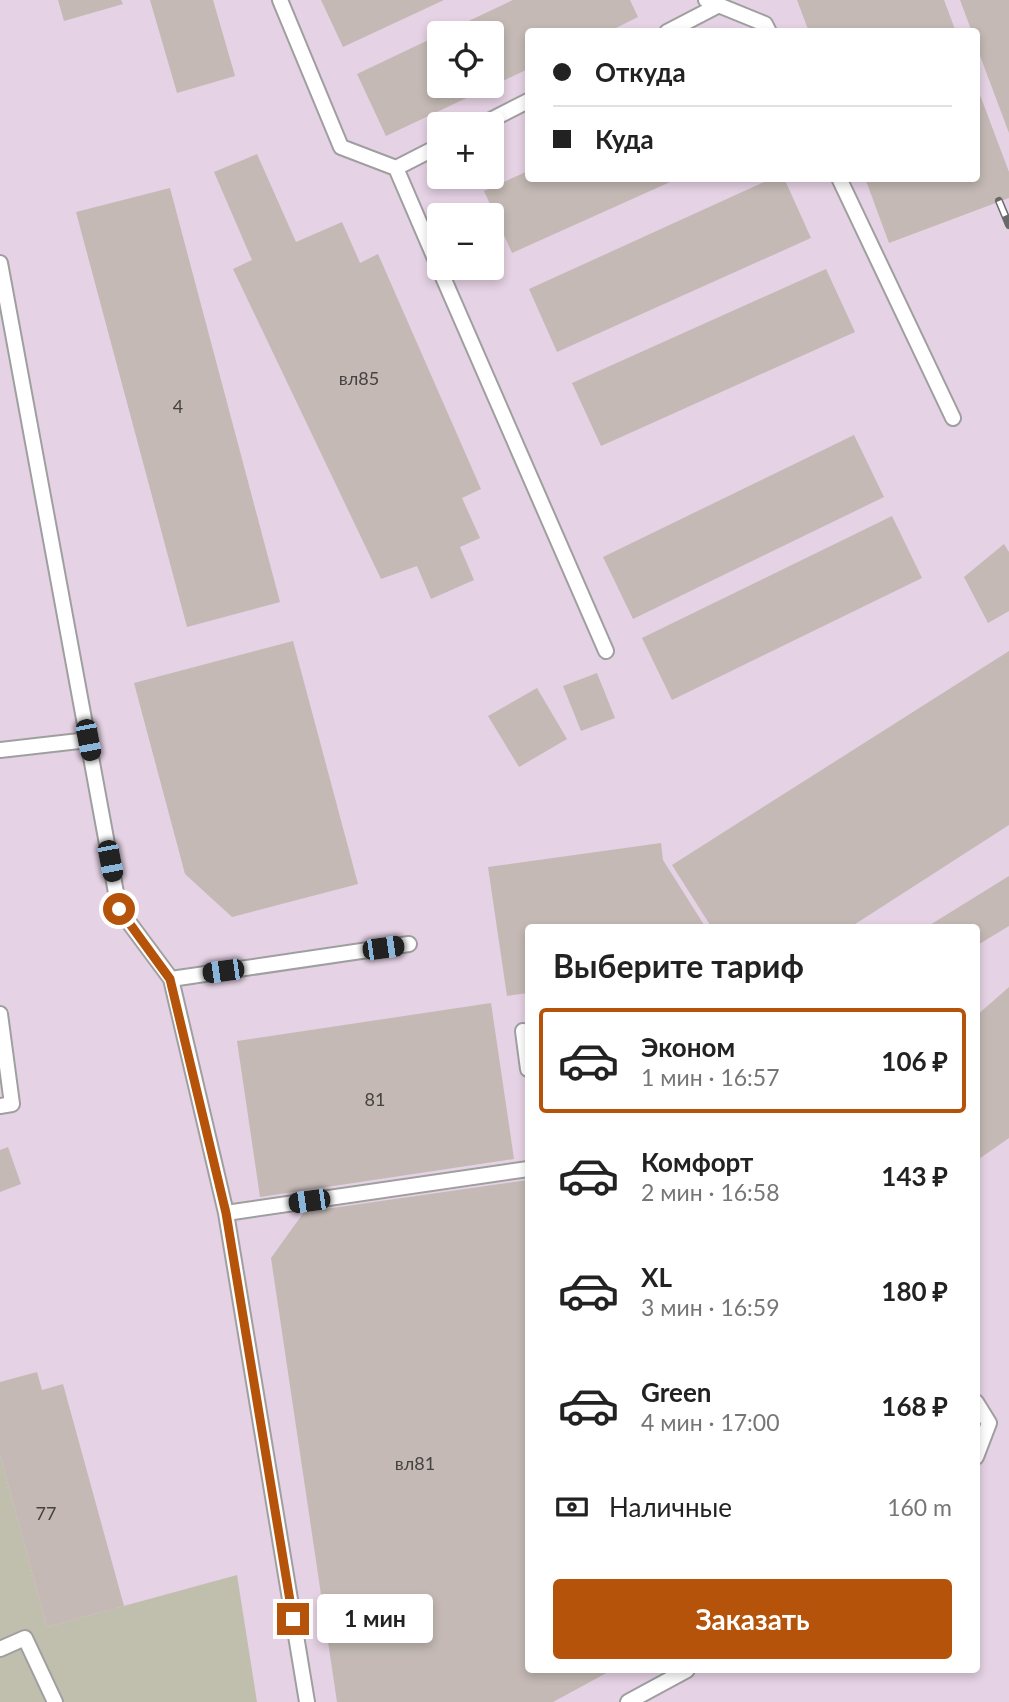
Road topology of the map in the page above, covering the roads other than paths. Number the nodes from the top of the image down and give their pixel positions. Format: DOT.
graph roads {
  1 [pos="280,0"];
  2 [pos="713,3"];
  3 [pos="673,28"];
  4 [pos="767,28"];
  5 [pos="525,103"];
  6 [pos="504,113"];
  7 [pos="427,152"];
  8 [pos="396,168"];
  9 [pos="841,182"];
  10 [pos="427,240"];
  11 [pos="0,263"];
  12 [pos="444,280"];
  13 [pos="953,418"];
  14 [pos="606,651"];
  15 [pos="88,740"];
  16 [pos="0,750"];
  17 [pos="409,944"];
  18 [pos="170,979"];
  19 [pos="0,1014"];
  20 [pos="523,1031"];
  21 [pos="525,1046"];
  22 [pos="0,1105"];
  23 [pos="525,1168"];
  24 [pos="226,1213"];
  25 [pos="980,1408"];
  26 [pos="980,1447"];
  27 [pos="0,1648"];
  28 [pos="681,1673"];
  29 [pos="55,1702"];
  30 [pos="307,1702"];
  31 [pos="628,1702"];
  1 -- 8 [label="lane"];
  2 -- 3 [label="lane"];
  2 -- 4 [label="lane"];
  5 -- 6 [label="lane"];
  7 -- 8 [label="lane"];
  8 -- 10 [label="lane"];
  9 -- 13 [label="lane"];
  11 -- 15 [label="lane"];
  12 -- 14 [label="lane"];
  15 -- 16 [label="lane"];
  15 -- 18 [label="lane"];
  17 -- 18 [label="lane"];
  18 -- 24 [label="lane"];
  19 -- 22 [label="lane"];
  20 -- 21 [label="lane"];
  23 -- 24 [label="lane"];
  24 -- 30 [label="lane"];
  25 -- 26 [label="lane"];
  27 -- 29 [label="lane"];
  28 -- 31 [label="lane"];
}
